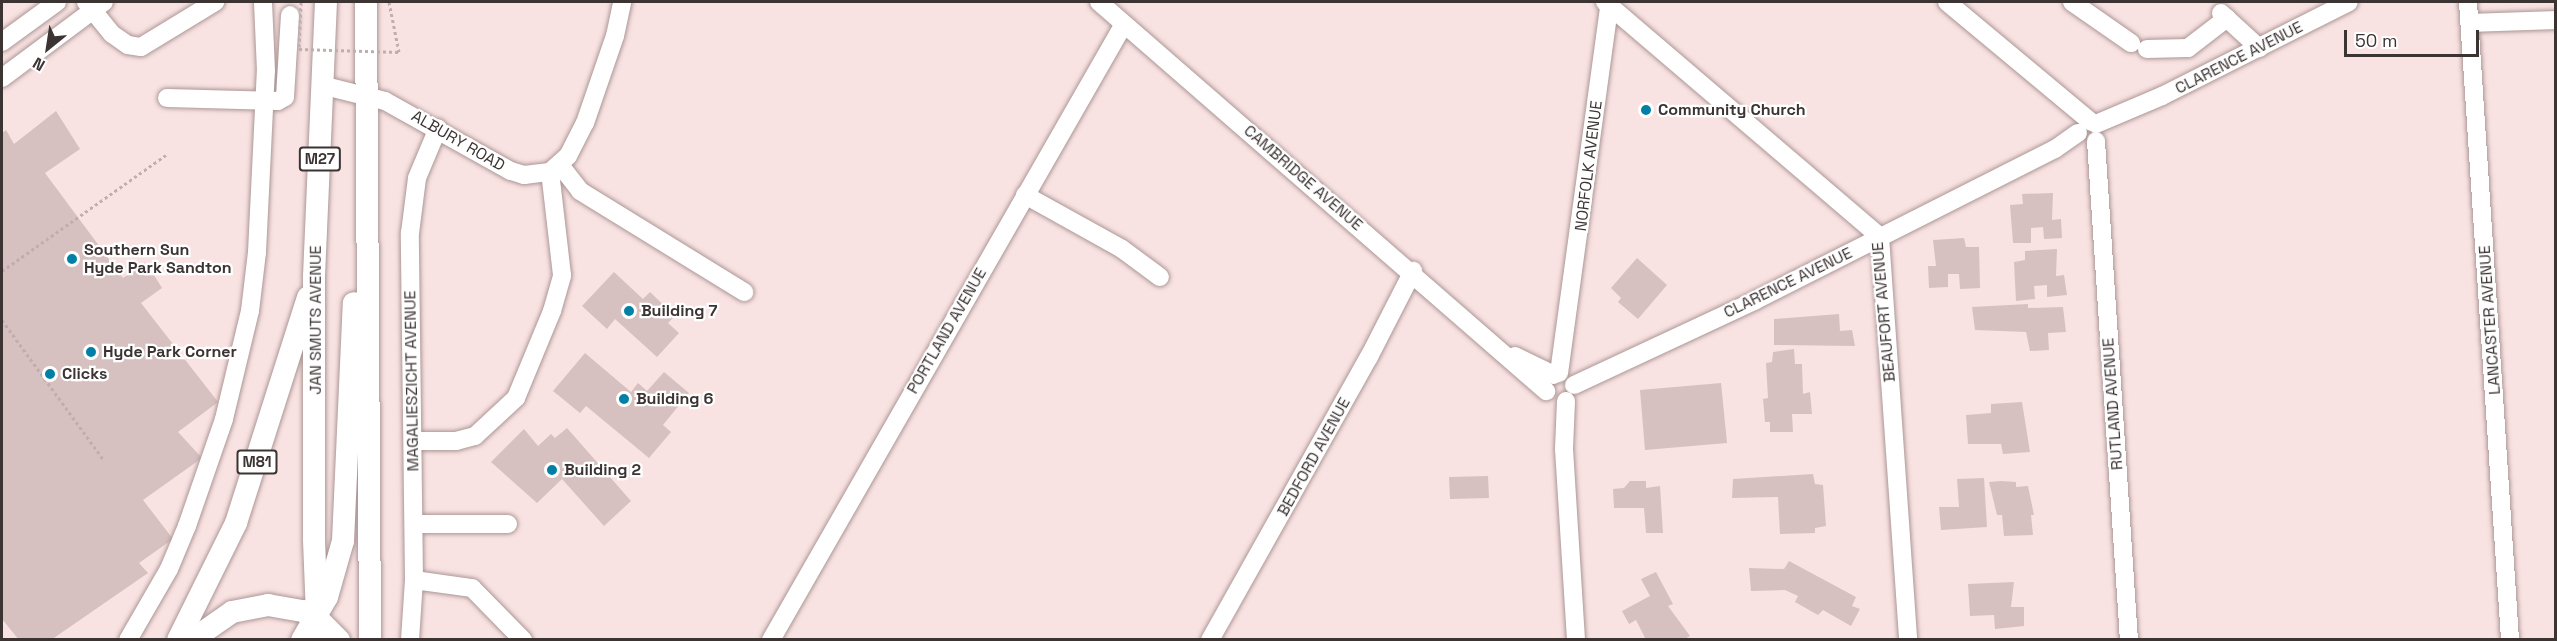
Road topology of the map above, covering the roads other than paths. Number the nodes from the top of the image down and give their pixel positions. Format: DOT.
graph roads {
  1 [pos="57,2"];
  2 [pos="215,2"];
  3 [pos="263,2"];
  4 [pos="326,2"];
  5 [pos="366,2"];
  6 [pos="622,2"];
  7 [pos="1099,2"];
  8 [pos="1947,2"];
  9 [pos="2072,2"];
  10 [pos="2349,2"];
  11 [pos="2468,2"];
  12 [pos="1608,3"];
  13 [pos="94,5"];
  14 [pos="296,8"];
  15 [pos="2556,20"];
  16 [pos="2470,23"];
  17 [pos="1124,24"];
  18 [pos="2,42"];
  19 [pos="2259,48"];
  20 [pos="2,78"];
  21 [pos="325,86"];
  22 [pos="364,94"];
  23 [pos="167,98"];
  24 [pos="264,100"];
  25 [pos="438,128"];
  26 [pos="2089,133"];
  27 [pos="364,148"];
  28 [pos="555,169"];
  29 [pos="1025,195"];
  30 [pos="1880,237"];
  31 [pos="1413,271"];
  32 [pos="314,276"];
  33 [pos="1160,278"];
  34 [pos="744,292"];
  35 [pos="1562,387"];
  36 [pos="413,441"];
  37 [pos="414,524"];
  38 [pos="508,524"];
  39 [pos="414,580"];
  40 [pos="318,629"];
  41 [pos="128,639"];
  42 [pos="178,639"];
  43 [pos="192,639"];
  44 [pos="302,639"];
  45 [pos="339,639"];
  46 [pos="370,639"];
  47 [pos="410,639"];
  48 [pos="523,639"];
  49 [pos="771,639"];
  50 [pos="1210,639"];
  51 [pos="1576,639"];
  52 [pos="1908,639"];
  53 [pos="2129,639"];
  54 [pos="2510,639"];
  1 -- 18 [label="street"];
  2 -- 13 [label="street"];
  3 -- 24 [label="street"];
  4 -- 21 [label="main road, JAN SMUTS AVENUE / M27"];
  5 -- 22 [label="main road, M27"];
  6 -- 28 [label="street"];
  7 -- 17 [label="street, CAMBRIDGE AVENUE"];
  8 -- 26 [label="street"];
  9 -- 19 [label="street"];
  10 -- 19 [label="street, CLARENCE AVENUE"];
  11 -- 16 [label="street, LANCASTER AVENUE"];
  12 -- 30 [label="street, BEAUFORT AVENUE"];
  12 -- 35 [label="street, NORFOLK AVENUE"];
  13 -- 20 [label="street"];
  14 -- 24 [label="street"];
  15 -- 16 [label="street"];
  16 -- 54 [label="street, LANCASTER AVENUE"];
  17 -- 29 [label="street, PORTLAND AVENUE"];
  17 -- 31 [label="street, CAMBRIDGE AVENUE"];
  19 -- 26 [label="street, CLARENCE AVENUE"];
  21 -- 22 [label="street, ALBURY ROAD"];
  21 -- 32 [label="main road, JAN SMUTS AVENUE / M27"];
  22 -- 25 [label="street, ALBURY ROAD"];
  22 -- 27 [label="main road, M27"];
  23 -- 24 [label="street"];
  24 -- 41 [label="street"];
  25 -- 28 [label="street, ALBURY ROAD"];
  25 -- 36 [label="street, MAGALIESZICHT AVENUE"];
  26 -- 30 [label="street, CLARENCE AVENUE"];
  26 -- 53 [label="street, RUTLAND AVENUE"];
  27 -- 40 [label="main road"];
  27 -- 46 [label="main road, M27"];
  28 -- 34 [label="street"];
  28 -- 36 [label="street"];
  29 -- 33 [label="street"];
  29 -- 49 [label="street, PORTLAND AVENUE"];
  30 -- 35 [label="street, CLARENCE AVENUE"];
  30 -- 52 [label="street, BEAUFORT AVENUE"];
  31 -- 35 [label="street, CAMBRIDGE AVENUE"];
  31 -- 50 [label="street, BEDFORD AVENUE"];
  32 -- 40 [label="main road, JAN SMUTS AVENUE / M27"];
  32 -- 42 [label="main road, M81"];
  35 -- 51 [label="street"];
  36 -- 37 [label="street, MAGALIESZICHT AVENUE"];
  37 -- 38 [label="street"];
  37 -- 39 [label="street, MAGALIESZICHT AVENUE"];
  39 -- 47 [label="street, MAGALIESZICHT AVENUE"];
  39 -- 48 [label="street"];
  40 -- 43 [label="main road"];
  40 -- 44 [label="main road"];
  40 -- 45 [label="main road"];
}
